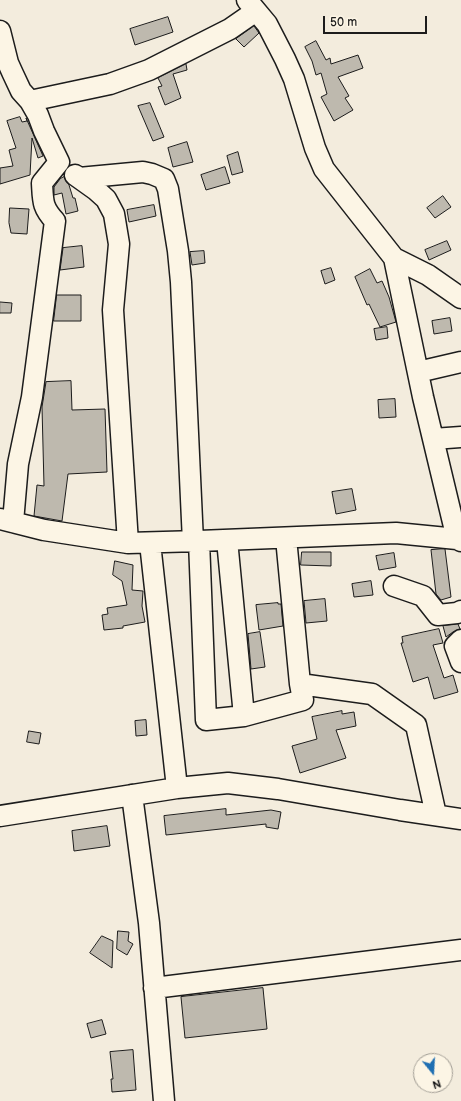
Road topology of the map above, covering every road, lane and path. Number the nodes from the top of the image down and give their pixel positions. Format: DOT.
graph roads {
  1 [pos="252,6"];
  2 [pos="0,31"];
  3 [pos="30,101"];
  4 [pos="59,162"];
  5 [pos="79,178"];
  6 [pos="394,258"];
  7 [pos="461,298"];
  8 [pos="461,362"];
  9 [pos="418,372"];
  10 [pos="461,437"];
  11 [pos="433,439"];
  12 [pos="4,522"];
  13 [pos="286,538"];
  14 [pos="227,540"];
  15 [pos="459,540"];
  16 [pos="196,542"];
  17 [pos="128,543"];
  18 [pos="150,543"];
  19 [pos="394,586"];
  20 [pos="460,616"];
  21 [pos="461,640"];
  22 [pos="461,662"];
  23 [pos="300,684"];
  24 [pos="244,716"];
  25 [pos="177,788"];
  26 [pos="132,795"];
  27 [pos="436,815"];
  28 [pos="0,816"];
  29 [pos="461,819"];
  30 [pos="461,950"];
  31 [pos="154,988"];
  32 [pos="164,1101"];
  1 -- 3 [label="street"];
  1 -- 6 [label="street"];
  2 -- 3 [label="street"];
  3 -- 4 [label="street"];
  4 -- 5 [label="street"];
  4 -- 12 [label="street"];
  5 -- 16 [label="street"];
  5 -- 17 [label="street"];
  6 -- 7 [label="street"];
  6 -- 9 [label="street"];
  8 -- 9 [label="street"];
  9 -- 11 [label="street"];
  10 -- 11 [label="street"];
  11 -- 15 [label="street"];
  12 -- 17 [label="street"];
  13 -- 14 [label="street"];
  13 -- 15 [label="street"];
  13 -- 23 [label="street"];
  14 -- 16 [label="street"];
  14 -- 24 [label="street"];
  16 -- 18 [label="street"];
  16 -- 24 [label="street"];
  17 -- 18 [label="street"];
  18 -- 25 [label="street"];
  19 -- 20 [label="street"];
  21 -- 22 [label="street"];
  23 -- 24 [label="street"];
  23 -- 27 [label="street"];
  25 -- 26 [label="street"];
  25 -- 27 [label="street"];
  26 -- 28 [label="street"];
  26 -- 31 [label="street"];
  27 -- 29 [label="street"];
  30 -- 31 [label="street"];
  31 -- 32 [label="street"];
}
